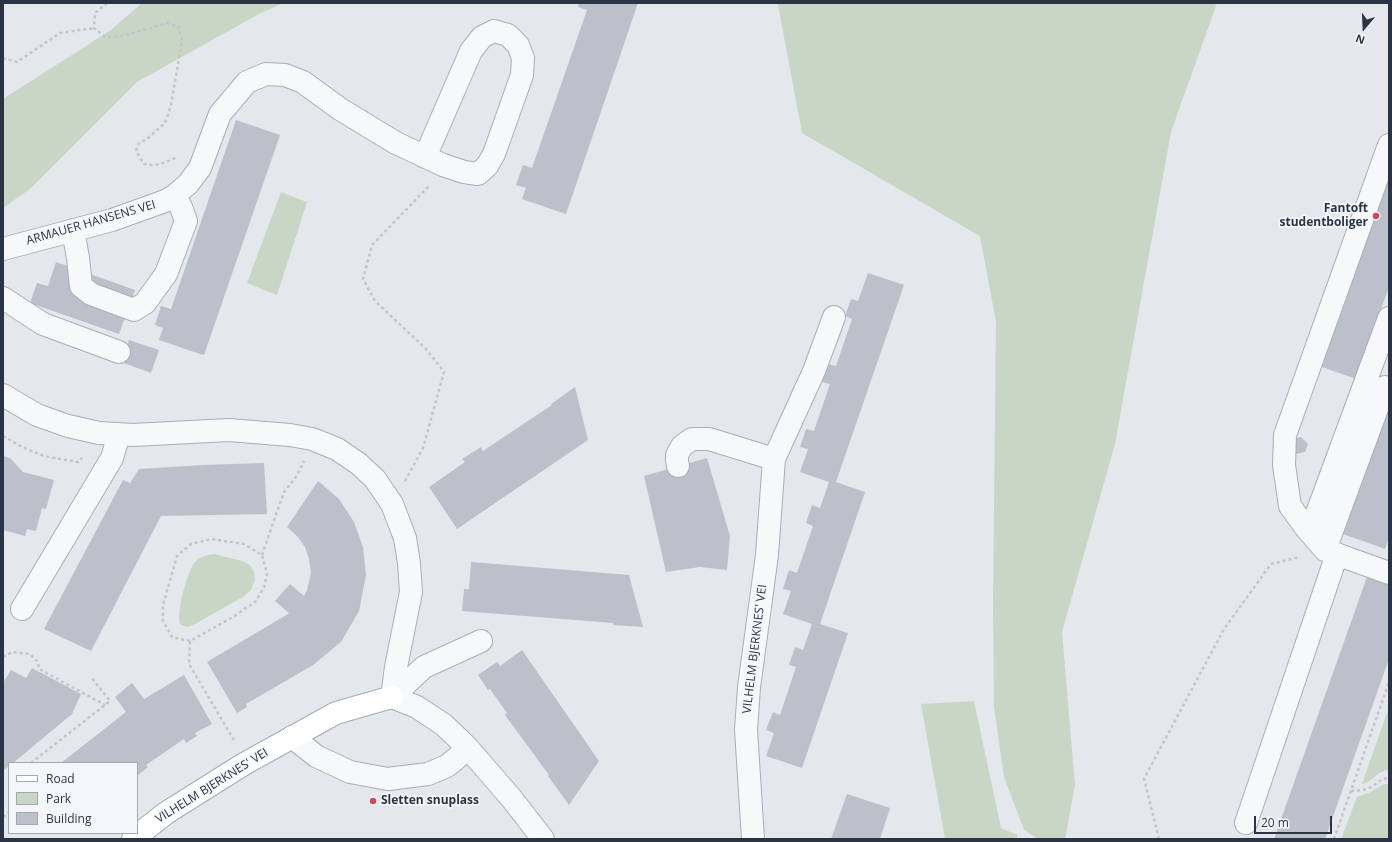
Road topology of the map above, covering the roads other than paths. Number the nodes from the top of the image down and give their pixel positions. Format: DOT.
graph roads {
  1 [pos="1389,145"];
  2 [pos="425,157"];
  3 [pos="174,196"];
  4 [pos="73,230"];
  5 [pos="3,249"];
  6 [pos="3,298"];
  7 [pos="834,317"];
  8 [pos="1389,318"];
  9 [pos="119,352"];
  10 [pos="1385,387"];
  11 [pos="3,395"];
  12 [pos="120,434"];
  13 [pos="774,459"];
  14 [pos="678,466"];
  15 [pos="1331,552"];
  16 [pos="1389,573"];
  17 [pos="22,609"];
  18 [pos="482,641"];
  19 [pos="392,697"];
  20 [pos="292,737"];
  21 [pos="467,747"];
  22 [pos="1246,823"];
  23 [pos="133,839"];
  24 [pos="543,839"];
  25 [pos="753,839"];
  1 -- 15 [label="street"];
  2 -- 2 [label="street, ARMAUER HANSENS VEI"];
  2 -- 3 [label="street, ARMAUER HANSENS VEI"];
  3 -- 4 [label="street, ARMAUER HANSENS VEI"];
  3 -- 4 [label="street"];
  4 -- 5 [label="street, ARMAUER HANSENS VEI"];
  6 -- 9 [label="street"];
  7 -- 13 [label="street, VILHELM BJERKNES' VEI"];
  8 -- 15 [label="street"];
  10 -- 15 [label="street"];
  11 -- 12 [label="street"];
  12 -- 17 [label="street"];
  12 -- 19 [label="street"];
  13 -- 14 [label="street"];
  13 -- 25 [label="street, VILHELM BJERKNES' VEI"];
  15 -- 16 [label="street"];
  15 -- 22 [label="street"];
  18 -- 19 [label="street"];
  19 -- 20 [label="main road, VILHELM BJERKNES' VEI"];
  19 -- 21 [label="street"];
  20 -- 21 [label="street"];
  20 -- 23 [label="main road, VILHELM BJERKNES' VEI"];
  21 -- 24 [label="street"];
}
